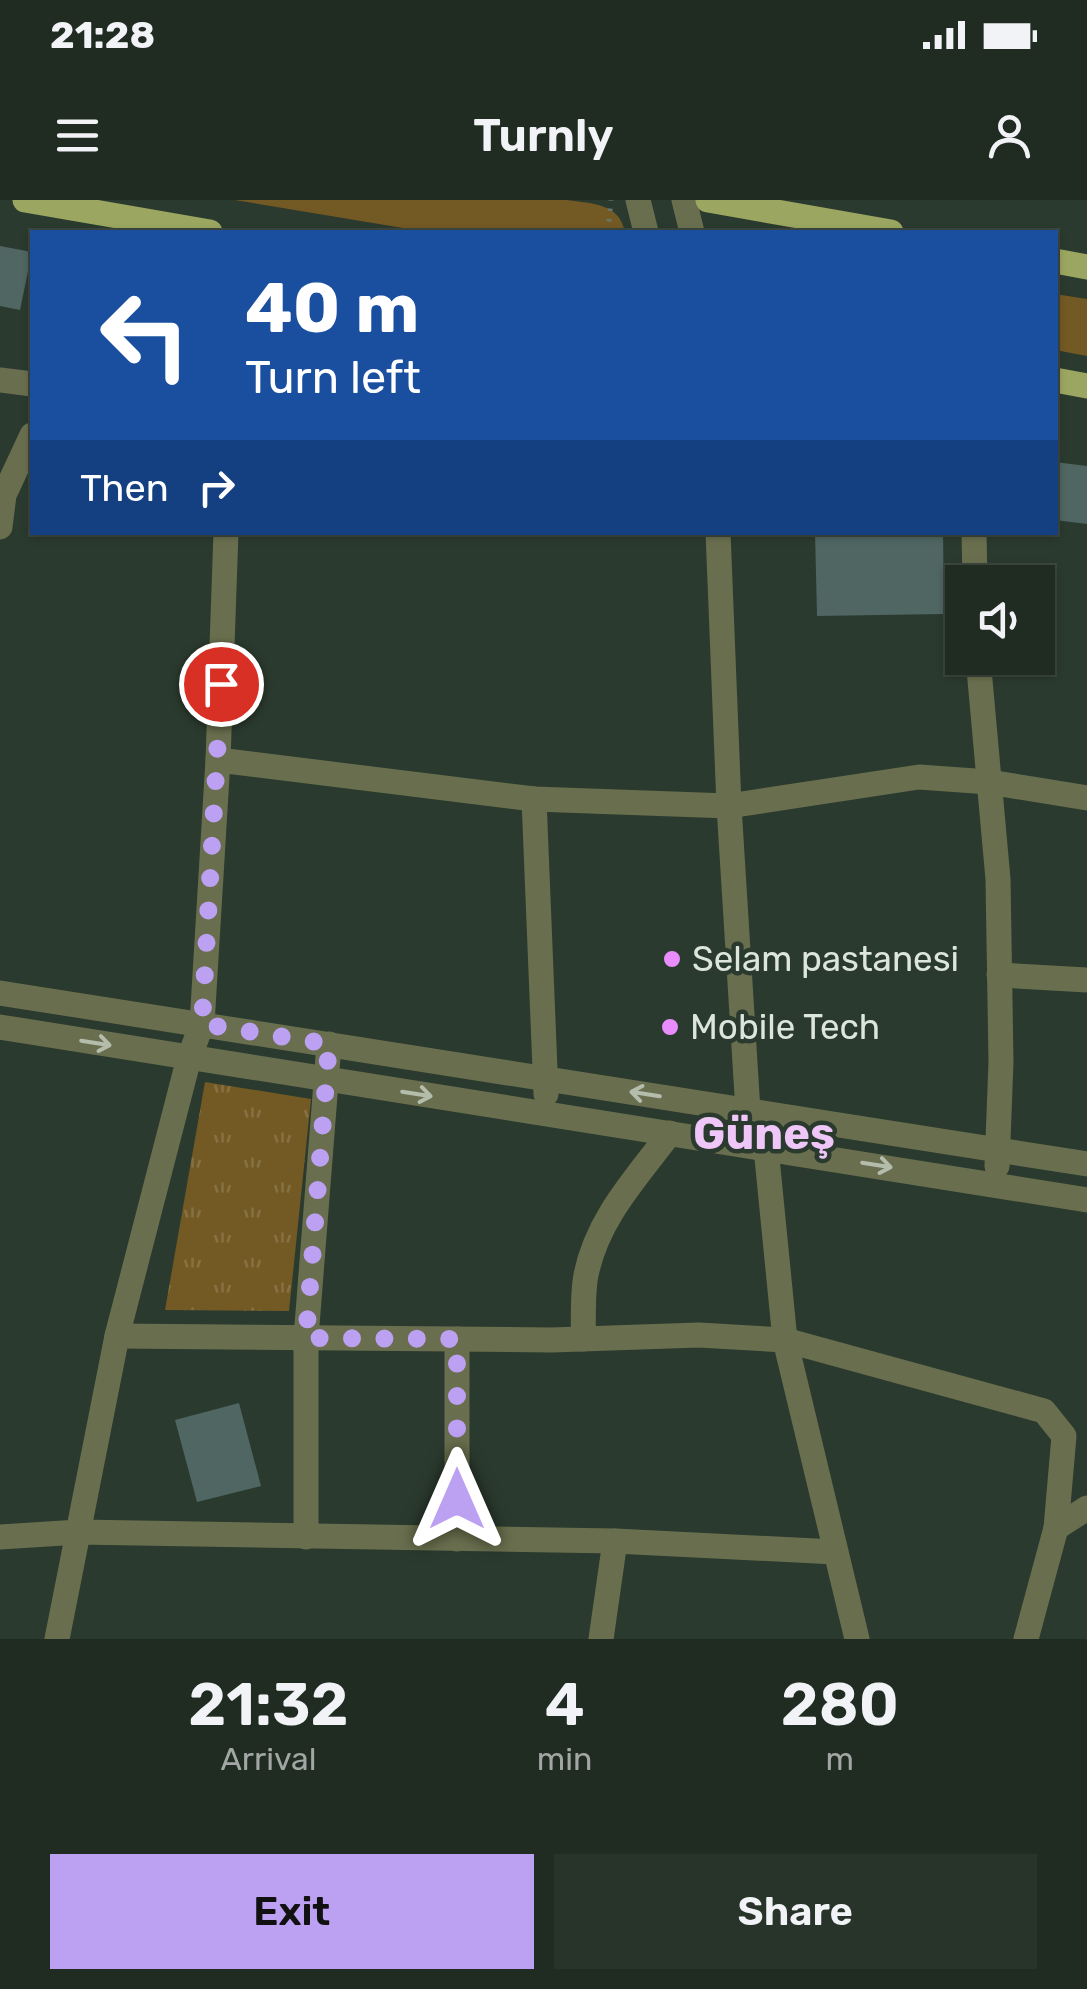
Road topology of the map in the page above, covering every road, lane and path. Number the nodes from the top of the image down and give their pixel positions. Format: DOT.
graph roads {
  1 [pos="25,200"];
  2 [pos="610,200"];
  3 [pos="638,200"];
  4 [pos="684,200"];
  5 [pos="708,200"];
  6 [pos="198,230"];
  7 [pos="608,230"];
  8 [pos="646,230"];
  9 [pos="692,230"];
  10 [pos="880,230"];
  11 [pos="1058,262"];
  12 [pos="1087,267"];
  13 [pos="0,380"];
  14 [pos="1058,381"];
  15 [pos="30,384"];
  16 [pos="1087,386"];
  17 [pos="30,439"];
  18 [pos="0,527"];
  19 [pos="226,535"];
  20 [pos="718,535"];
  21 [pos="974,535"];
  22 [pos="975,565"];
  23 [pos="980,675"];
  24 [pos="218,760"];
  25 [pos="989,782"];
  26 [pos="1087,798"];
  27 [pos="534,799"];
  28 [pos="729,806"];
  29 [pos="999,975"];
  30 [pos="1087,980"];
  31 [pos="0,992"];
  32 [pos="202,1024"];
  33 [pos="0,1027"];
  34 [pos="329,1044"];
  35 [pos="189,1058"];
  36 [pos="546,1078"];
  37 [pos="324,1080"];
  38 [pos="748,1111"];
  39 [pos="546,1114"];
  40 [pos="670,1134"];
  41 [pos="766,1148"];
  42 [pos="999,1150"];
  43 [pos="1087,1164"];
  44 [pos="994,1184"];
  45 [pos="1087,1200"];
  46 [pos="117,1336"];
  47 [pos="306,1338"];
  48 [pos="457,1339"];
  49 [pos="583,1339"];
  50 [pos="785,1340"];
  51 [pos="1087,1508"];
  52 [pos="1056,1528"];
  53 [pos="79,1532"];
  54 [pos="306,1536"];
  55 [pos="0,1537"];
  56 [pos="457,1539"];
  57 [pos="614,1541"];
  58 [pos="835,1552"];
  59 [pos="57,1639"];
  60 [pos="600,1639"];
  61 [pos="857,1639"];
  62 [pos="1026,1639"];
  1 -- 6 [label="main road"];
  2 -- 7 [label="path"];
  3 -- 8 [label="street"];
  4 -- 9 [label="street"];
  5 -- 10 [label="main road"];
  11 -- 12 [label="main road"];
  13 -- 15 [label="street"];
  14 -- 16 [label="main road"];
  17 -- 18 [label="street"];
  19 -- 24 [label="street"];
  20 -- 28 [label="street"];
  21 -- 22 [label="street"];
  23 -- 25 [label="street"];
  24 -- 27 [label="street"];
  24 -- 32 [label="street"];
  25 -- 26 [label="street"];
  25 -- 28 [label="street"];
  25 -- 29 [label="street"];
  27 -- 28 [label="street"];
  27 -- 36 [label="street"];
  28 -- 38 [label="street"];
  29 -- 30 [label="street"];
  29 -- 42 [label="street"];
  31 -- 32 [label="street"];
  32 -- 34 [label="street"];
  32 -- 35 [label="street"];
  33 -- 35 [label="street, one-way"];
  34 -- 36 [label="street"];
  34 -- 37 [label="street"];
  35 -- 37 [label="street"];
  35 -- 46 [label="street"];
  38 -- 36 [label="street, one-way"];
  36 -- 39 [label="street"];
  37 -- 39 [label="street, one-way"];
  37 -- 47 [label="street"];
  38 -- 41 [label="street"];
  38 -- 42 [label="street"];
  39 -- 40 [label="street"];
  40 -- 41 [label="street"];
  40 -- 49 [label="street"];
  41 -- 44 [label="street, one-way"];
  41 -- 50 [label="street"];
  42 -- 43 [label="street"];
  42 -- 44 [label="street"];
  44 -- 45 [label="street"];
  46 -- 47 [label="street"];
  46 -- 53 [label="street"];
  47 -- 48 [label="street"];
  47 -- 54 [label="street"];
  48 -- 49 [label="street"];
  48 -- 56 [label="street"];
  49 -- 50 [label="street"];
  50 -- 52 [label="street"];
  50 -- 58 [label="street"];
  51 -- 52 [label="street"];
  52 -- 62 [label="street"];
  53 -- 54 [label="street"];
  53 -- 55 [label="street"];
  53 -- 59 [label="street"];
  54 -- 56 [label="street"];
  56 -- 57 [label="street"];
  57 -- 58 [label="street"];
  57 -- 60 [label="street"];
  58 -- 61 [label="street"];
}
